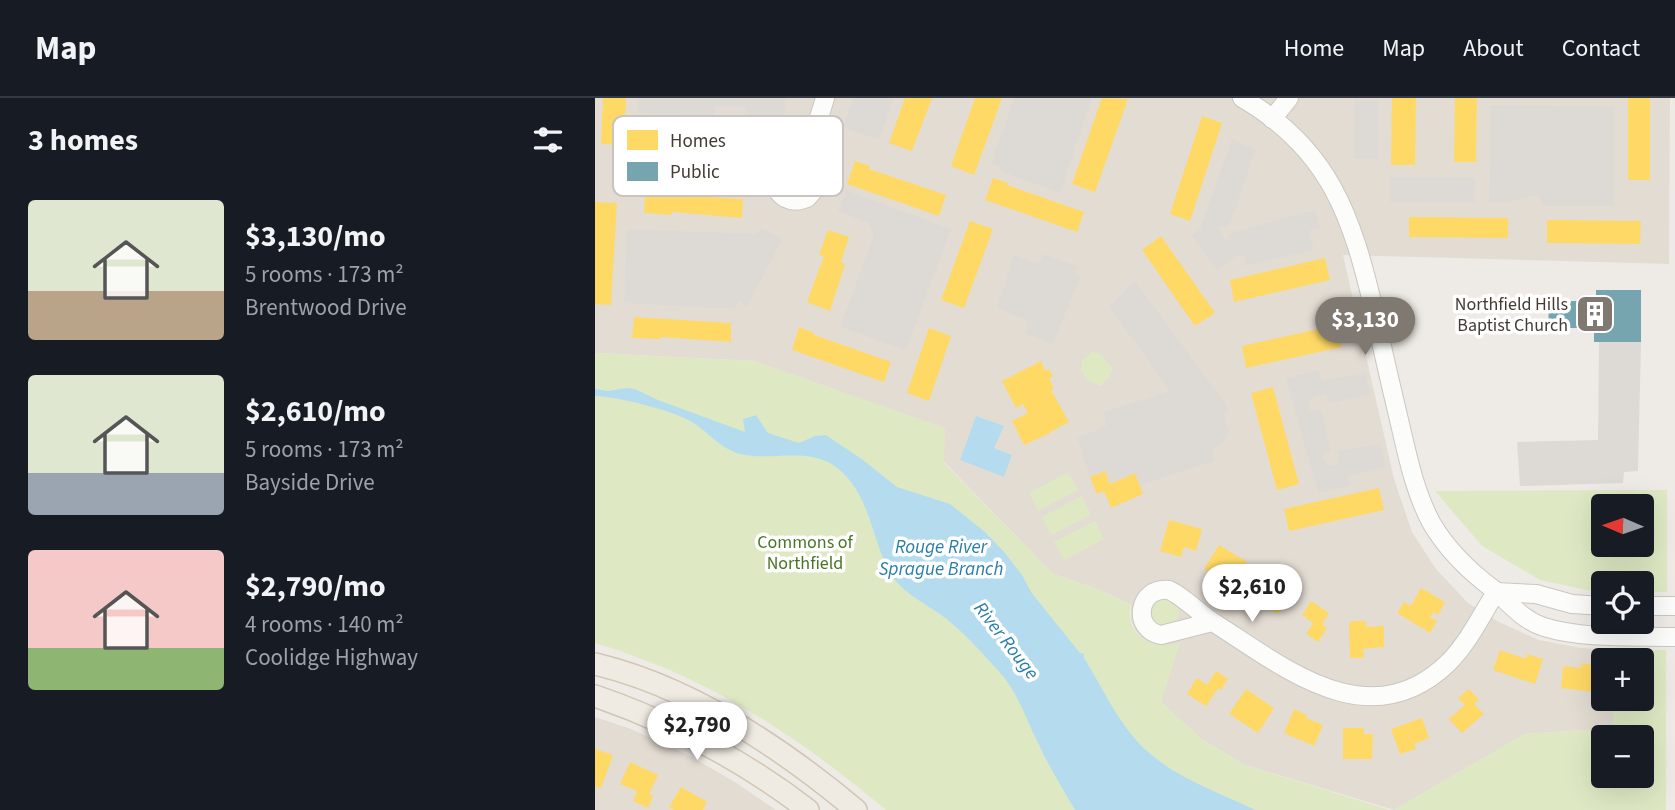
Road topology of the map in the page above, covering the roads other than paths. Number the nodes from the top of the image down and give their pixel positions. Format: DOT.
graph roads {
  1 [pos="825,98"];
  2 [pos="1242,98"];
  3 [pos="1289,98"];
  4 [pos="819,116"];
  5 [pos="1272,119"];
  6 [pos="1496,592"];
  7 [pos="1591,605"];
  8 [pos="1654,606"];
  9 [pos="1675,606"];
  10 [pos="1212,621"];
  11 [pos="1675,636"];
  12 [pos="595,664"];
  13 [pos="595,696"];
  14 [pos="808,810"];
  15 [pos="856,810"];
  1 -- 4 [label="street"];
  2 -- 5 [label="street"];
  3 -- 5 [label="street"];
  5 -- 6 [label="street"];
  6 -- 7 [label="street"];
  6 -- 10 [label="street"];
  6 -- 11 [label="street"];
  8 -- 9 [label="street"];
  12 -- 15 [label="main road"];
  13 -- 14 [label="main road"];
}
